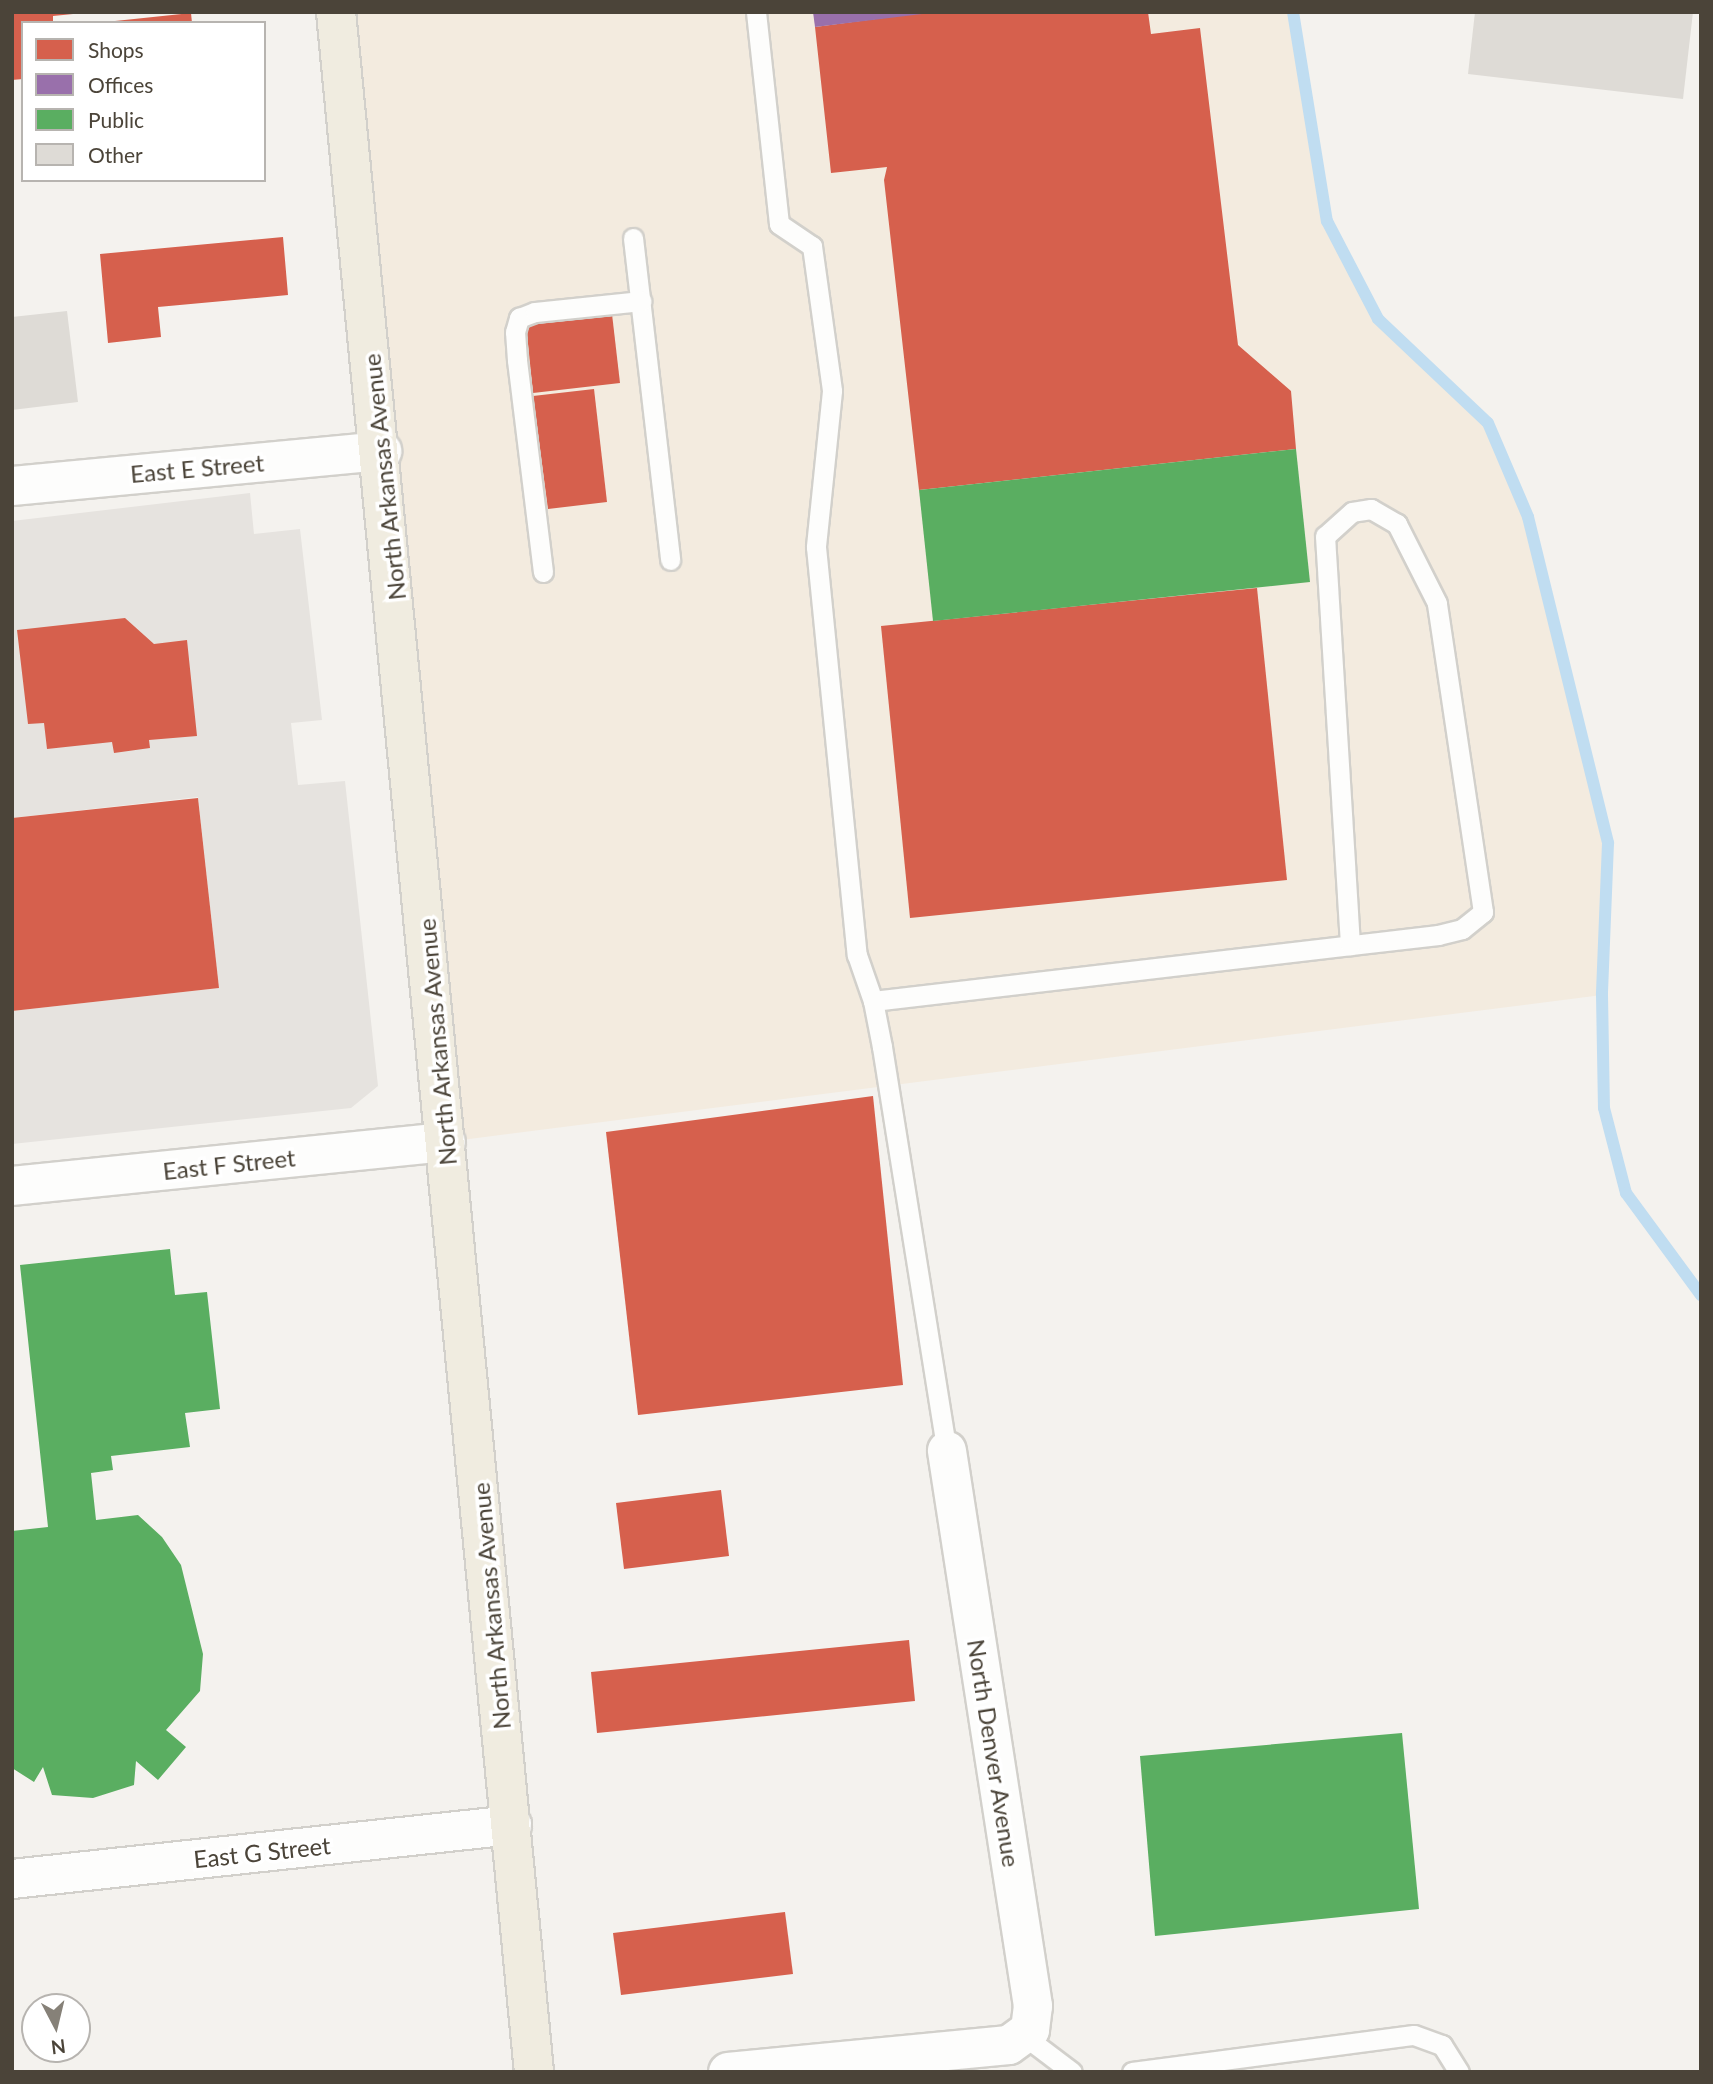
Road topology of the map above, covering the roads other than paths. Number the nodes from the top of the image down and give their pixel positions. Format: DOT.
graph roads {
  1 [pos="336,12"];
  2 [pos="755,12"];
  3 [pos="633,238"];
  4 [pos="640,302"];
  5 [pos="382,451"];
  6 [pos="12,486"];
  7 [pos="670,560"];
  8 [pos="543,572"];
  9 [pos="1350,945"];
  10 [pos="873,1000"];
  11 [pos="446,1142"];
  12 [pos="12,1186"];
  13 [pos="947,1451"];
  14 [pos="512,1825"];
  15 [pos="12,1879"];
  16 [pos="1016,2040"];
  17 [pos="534,2072"];
  18 [pos="728,2072"];
  19 [pos="1072,2072"];
  20 [pos="1132,2072"];
  21 [pos="1459,2072"];
  1 -- 5 [label="highway, North Arkansas Avenue"];
  2 -- 10 [label="lane"];
  3 -- 4 [label="lane"];
  4 -- 7 [label="lane"];
  4 -- 8 [label="lane"];
  5 -- 6 [label="street, East E Street"];
  5 -- 11 [label="highway, North Arkansas Avenue"];
  9 -- 9 [label="lane"];
  9 -- 10 [label="lane"];
  10 -- 13 [label="lane"];
  11 -- 12 [label="street, East F Street"];
  11 -- 14 [label="highway, North Arkansas Avenue"];
  13 -- 16 [label="street, North Denver Avenue"];
  14 -- 15 [label="street, East G Street"];
  14 -- 17 [label="highway, North Arkansas Avenue"];
  16 -- 18 [label="street"];
  16 -- 19 [label="lane"];
  20 -- 21 [label="lane"];
}
